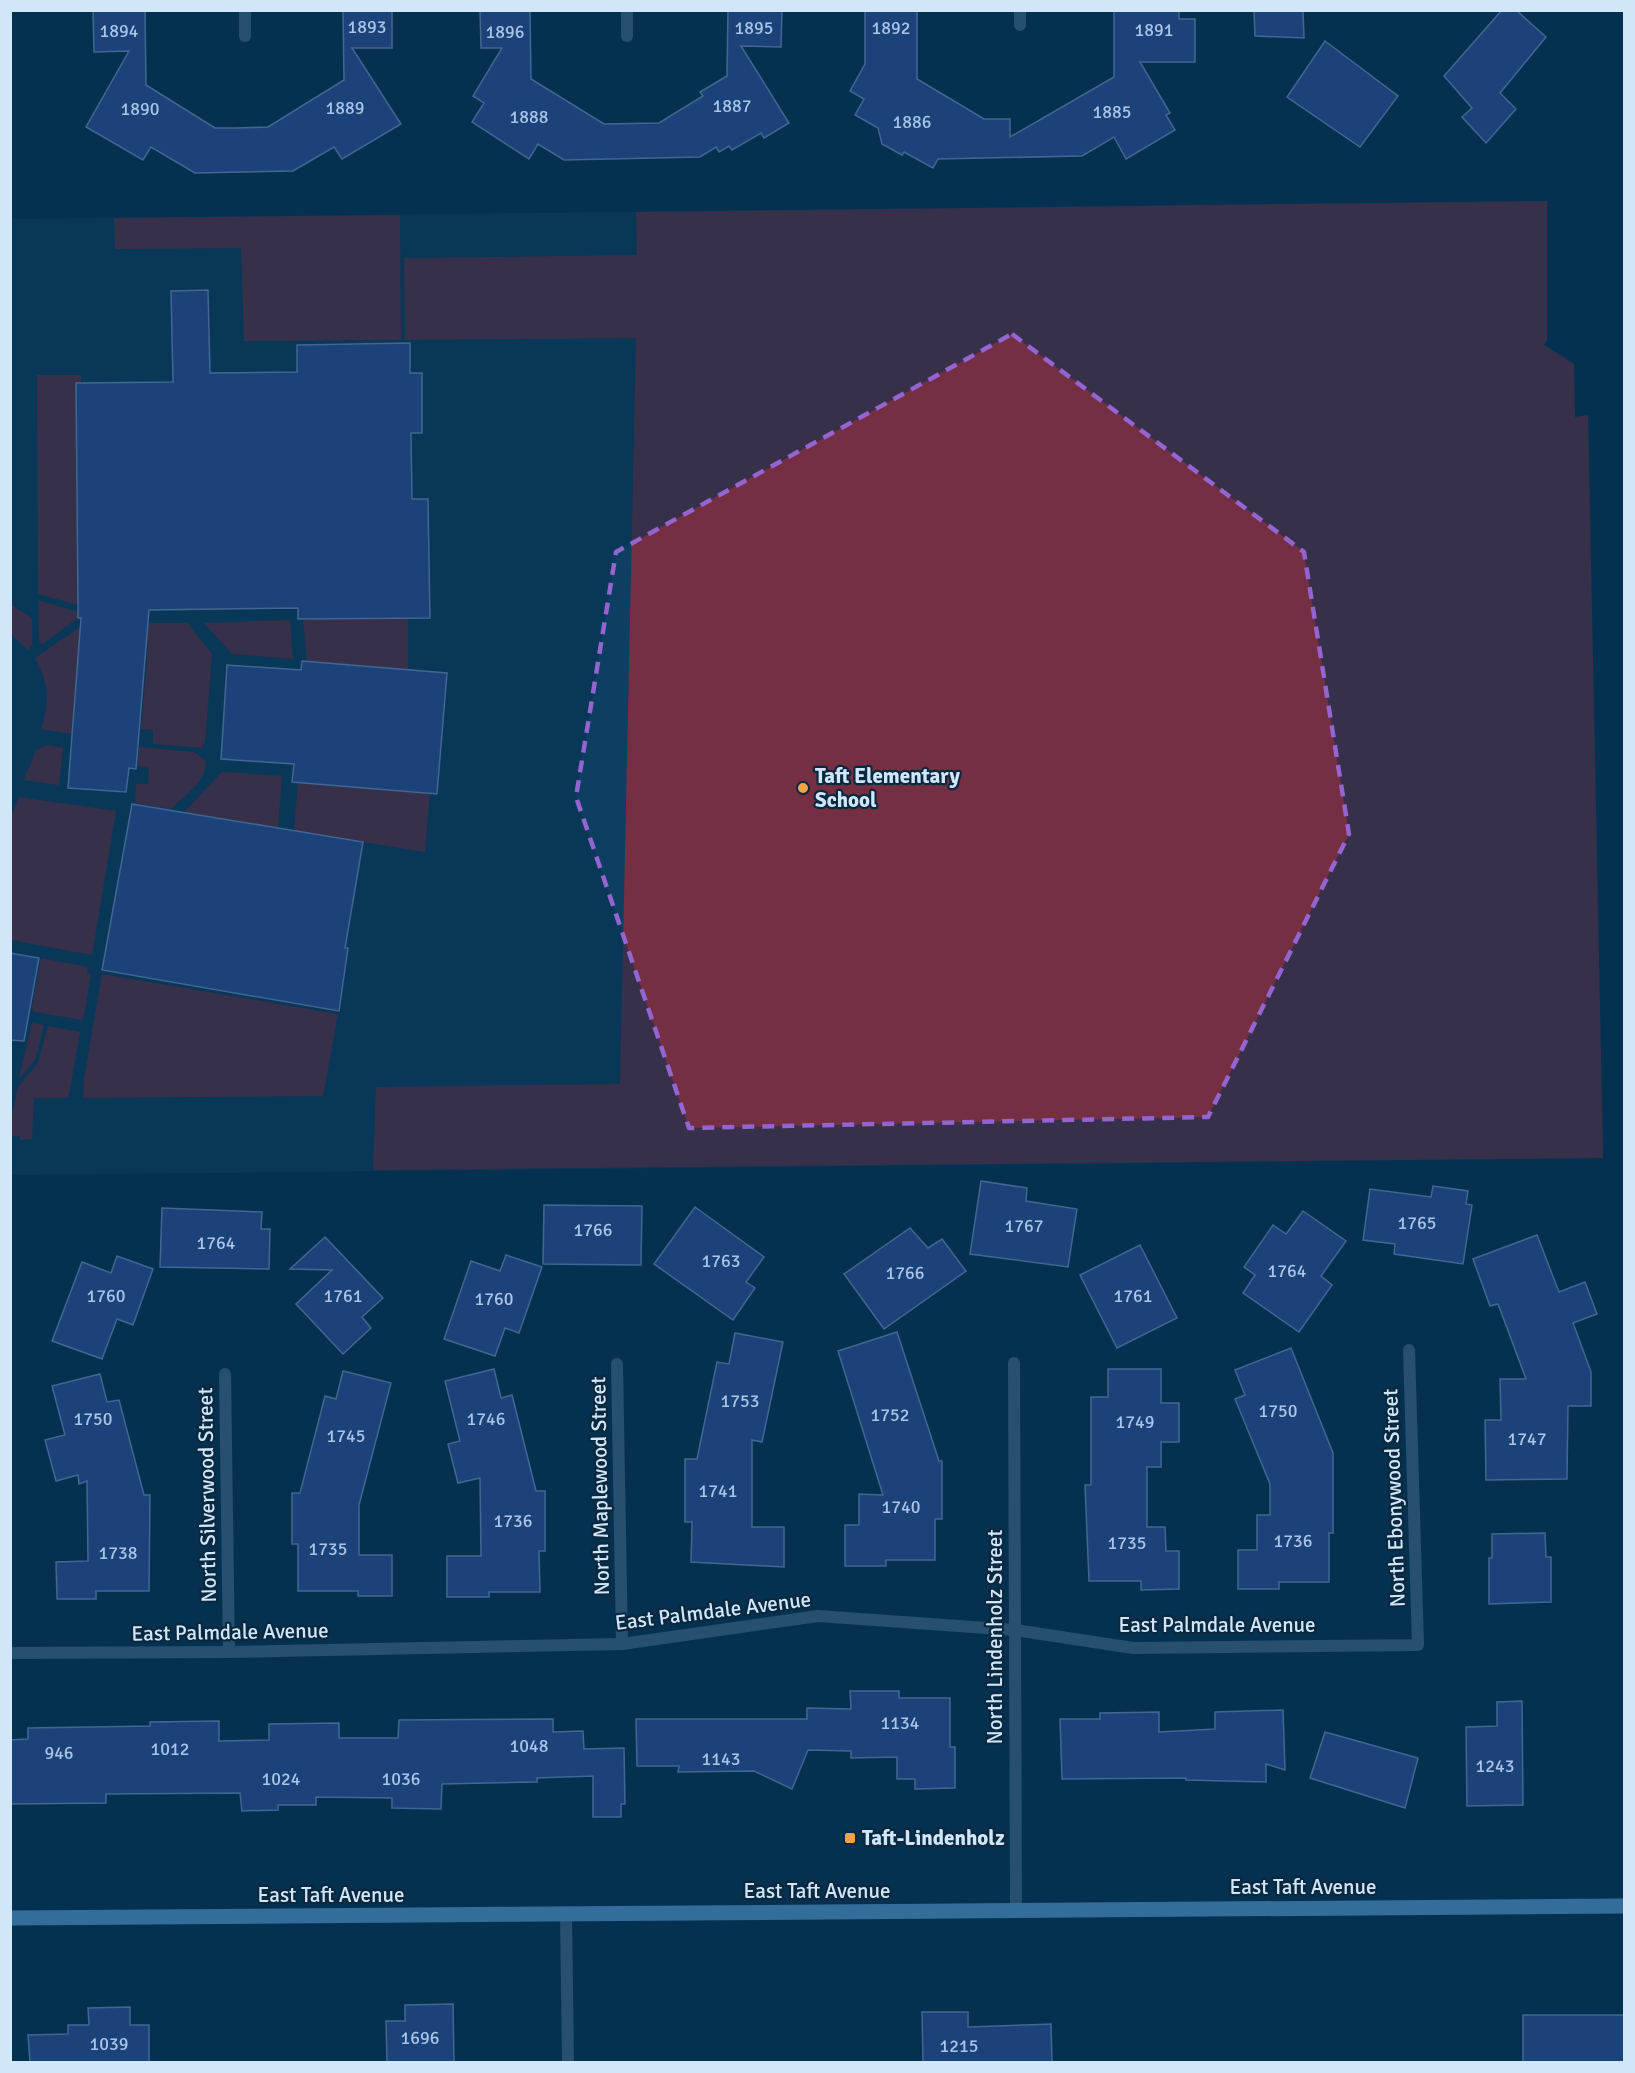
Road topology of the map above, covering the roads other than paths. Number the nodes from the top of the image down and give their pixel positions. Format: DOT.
graph roads {
  1 [pos="245,10"];
  2 [pos="627,10"];
  3 [pos="1020,10"];
  4 [pos="1020,25"];
  5 [pos="245,36"];
  6 [pos="627,36"];
  7 [pos="1409,1350"];
  8 [pos="1014,1363"];
  9 [pos="618,1364"];
  10 [pos="225,1374"];
  11 [pos="1015,1630"];
  12 [pos="622,1644"];
  13 [pos="1418,1645"];
  14 [pos="229,1652"];
  15 [pos="10,1653"];
  16 [pos="1624,1906"];
  17 [pos="1016,1910"];
  18 [pos="567,1914"];
  19 [pos="10,1918"];
  20 [pos="568,2062"];
  1 -- 5 [label="street"];
  2 -- 6 [label="street"];
  3 -- 4 [label="street"];
  7 -- 13 [label="street, North Ebonywood Street"];
  8 -- 11 [label="street, North Lindenholz Street"];
  9 -- 12 [label="street, North Maplewood Street"];
  10 -- 14 [label="street, North Silverwood Street"];
  11 -- 12 [label="street, East Palmdale Avenue"];
  11 -- 13 [label="street, East Palmdale Avenue"];
  11 -- 17 [label="street, North Lindenholz Street"];
  12 -- 14 [label="street, East Palmdale Avenue"];
  14 -- 15 [label="street, East Palmdale Avenue"];
  16 -- 17 [label="main road, East Taft Avenue"];
  17 -- 18 [label="main road, East Taft Avenue"];
  18 -- 19 [label="main road, East Taft Avenue"];
  18 -- 20 [label="street"];
}
